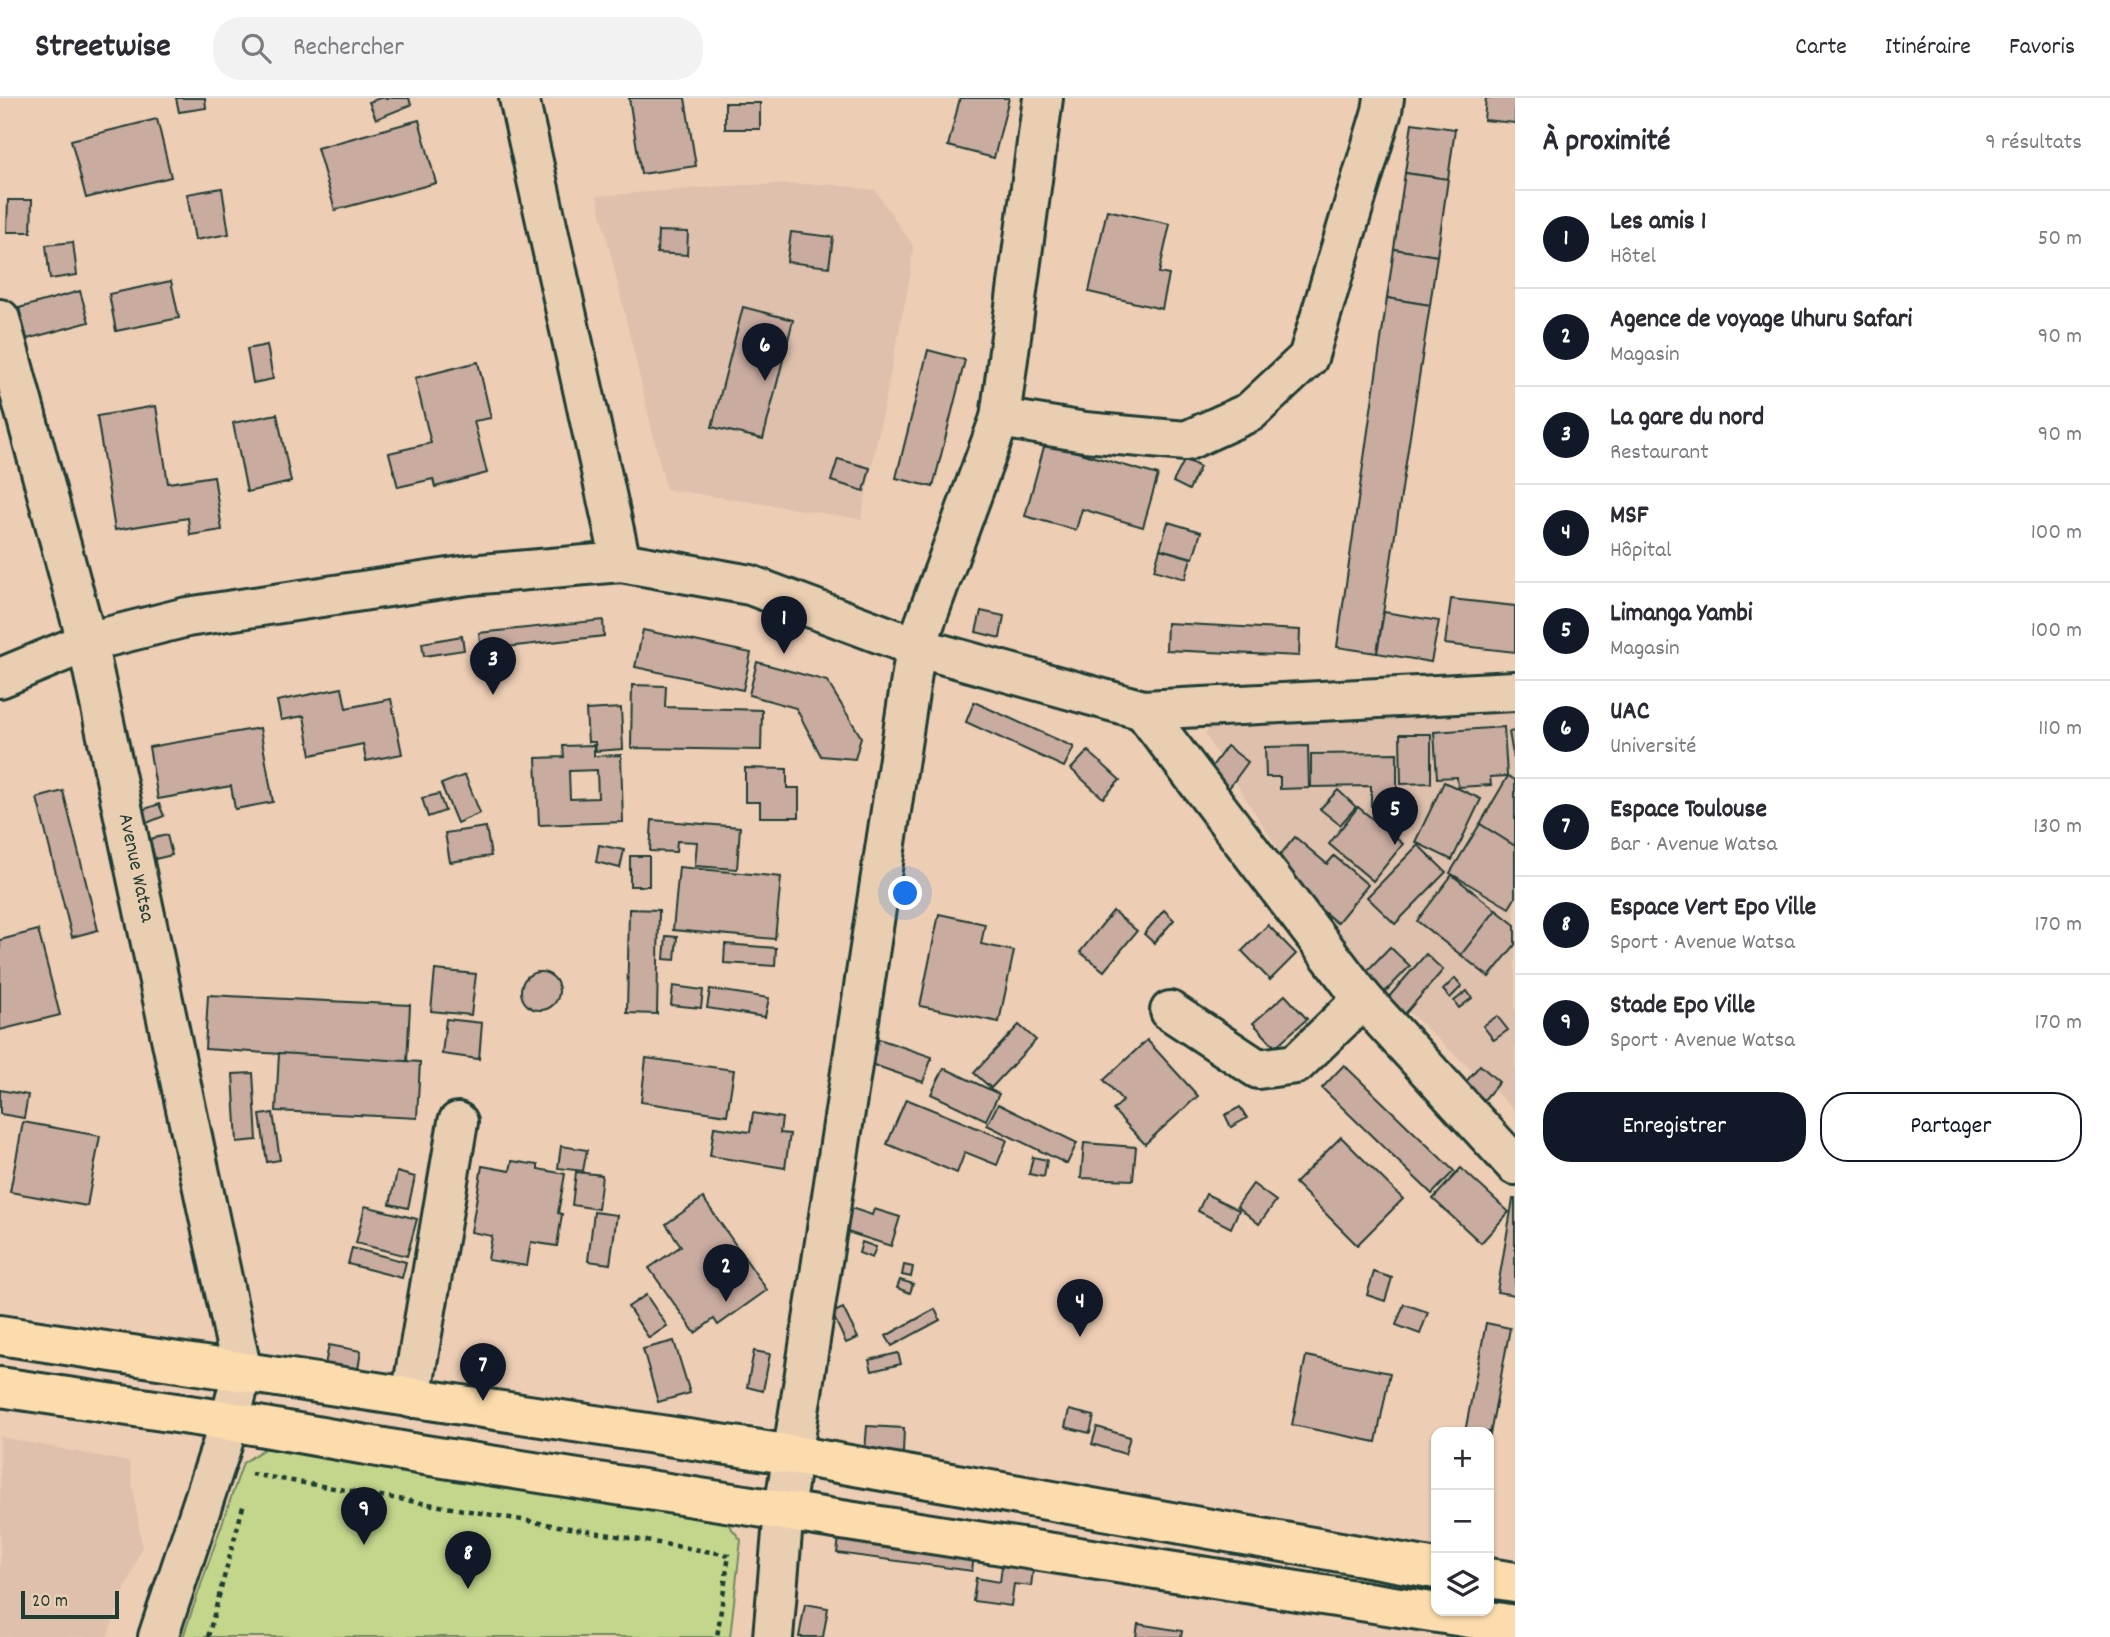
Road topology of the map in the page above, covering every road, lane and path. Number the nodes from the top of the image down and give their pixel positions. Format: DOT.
graph roads {
  1 [pos="519,98"];
  2 [pos="1043,98"];
  3 [pos="1384,98"];
  4 [pos="0,319"];
  5 [pos="1000,418"];
  6 [pos="621,562"];
  7 [pos="87,642"];
  8 [pos="916,647"];
  9 [pos="0,678"];
  10 [pos="1515,691"];
  11 [pos="1143,710"];
  12 [pos="1363,999"];
  13 [pos="1170,1011"];
  14 [pos="458,1122"];
  15 [pos="1515,1165"];
  16 [pos="0,1335"];
  17 [pos="242,1373"];
  18 [pos="0,1388"];
  19 [pos="411,1398"];
  20 [pos="230,1421"];
  21 [pos="793,1455"];
  22 [pos="248,1485"];
  23 [pos="245,1498"];
  24 [pos="784,1510"];
  25 [pos="1431,1568"];
  26 [pos="1494,1579"];
  27 [pos="1515,1583"];
  28 [pos="1505,1628"];
  29 [pos="158,1637"];
  30 [pos="208,1637"];
  31 [pos="717,1637"];
  32 [pos="772,1637"];
  1 -- 6 [label="street"];
  2 -- 5 [label="street"];
  3 -- 5 [label="street"];
  4 -- 7 [label="street, Avenue Watsa"];
  5 -- 8 [label="street"];
  6 -- 7 [label="street"];
  6 -- 8 [label="street"];
  7 -- 9 [label="street"];
  7 -- 17 [label="street, Avenue Watsa"];
  8 -- 11 [label="street"];
  8 -- 21 [label="street"];
  10 -- 11 [label="street"];
  11 -- 12 [label="street"];
  12 -- 13 [label="street"];
  12 -- 15 [label="street"];
  14 -- 19 [label="street"];
  16 -- 17 [label="main road"];
  17 -- 19 [label="main road"];
  17 -- 20 [label="street, Avenue Watsa"];
  18 -- 20 [label="main road"];
  19 -- 21 [label="main road"];
  20 -- 24 [label="main road"];
  20 -- 29 [label="street, Avenue Watsa"];
  21 -- 24 [label="street"];
  21 -- 25 [label="main road"];
  22 -- 31 [label="path"];
  23 -- 30 [label="path"];
  24 -- 28 [label="main road"];
  24 -- 32 [label="street"];
  26 -- 27 [label="main road"];
}
